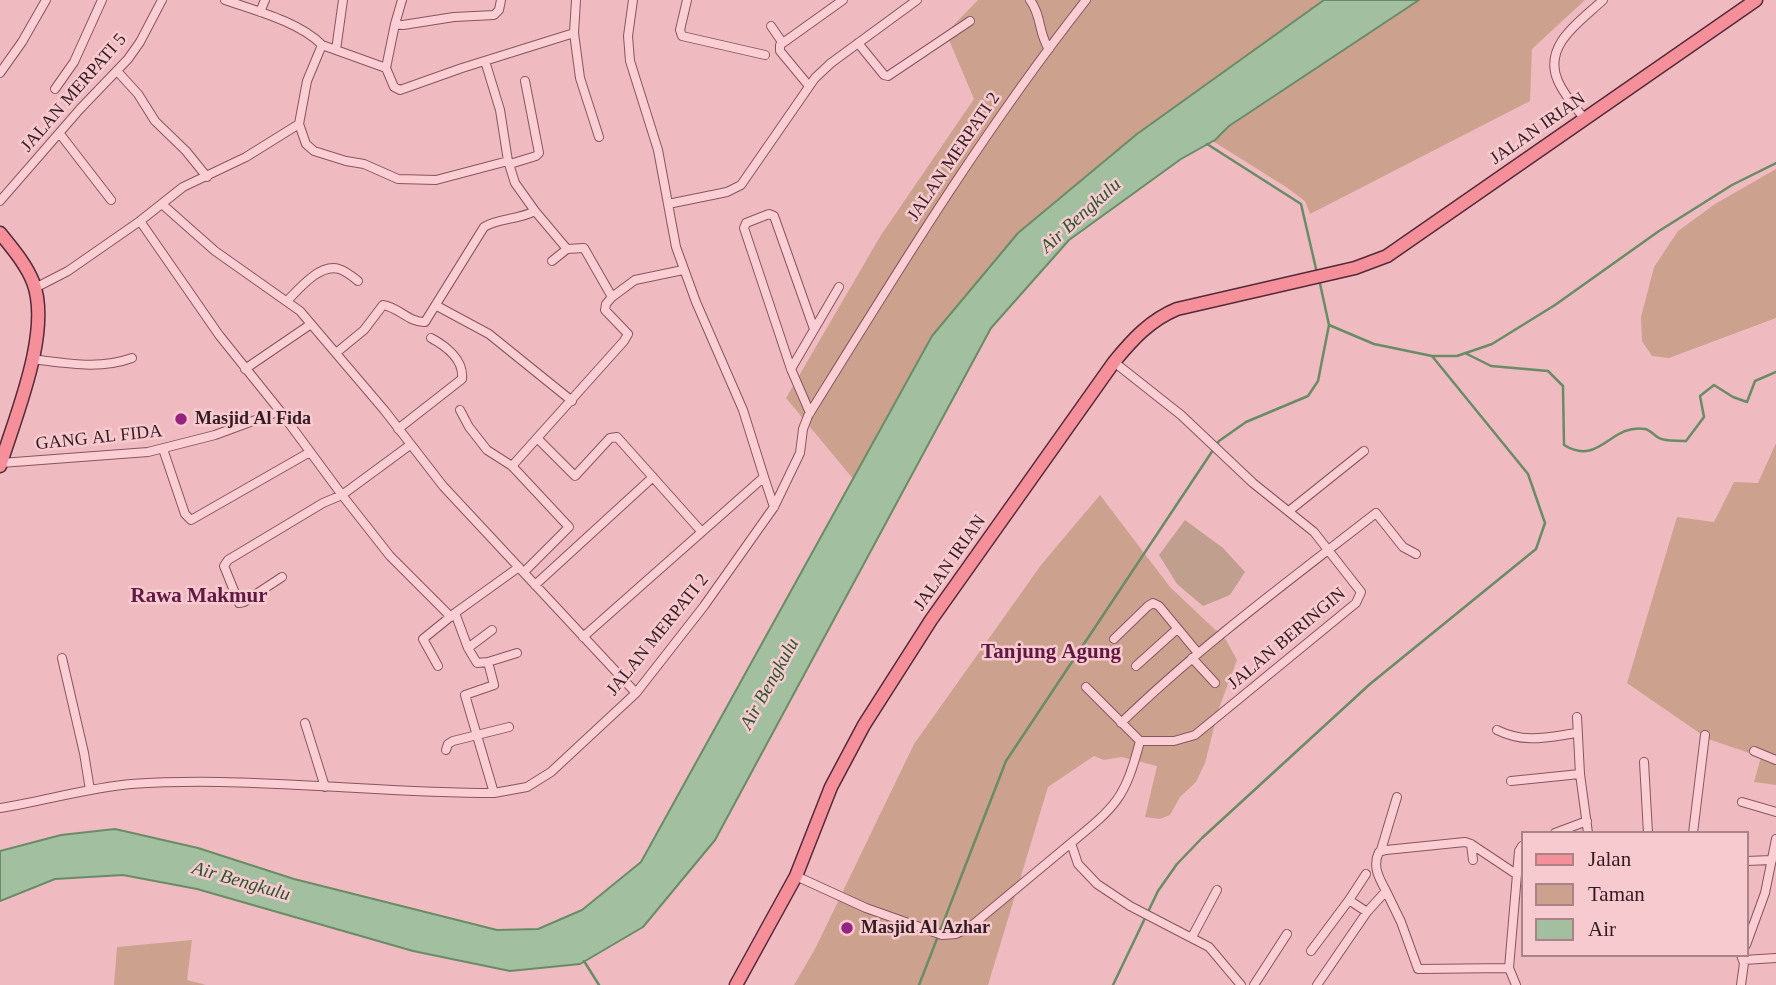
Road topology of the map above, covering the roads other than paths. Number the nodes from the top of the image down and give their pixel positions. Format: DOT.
graph roads {
  1 [pos="46,0"];
  2 [pos="102,0"];
  3 [pos="162,0"];
  4 [pos="225,0"];
  5 [pos="265,0"];
  6 [pos="343,0"];
  7 [pos="402,0"];
  8 [pos="501,0"];
  9 [pos="576,0"];
  10 [pos="633,0"];
  11 [pos="687,0"];
  12 [pos="917,0"];
  13 [pos="1030,0"];
  14 [pos="1086,0"];
  15 [pos="1603,0"];
  16 [pos="1756,0"];
  17 [pos="840,1"];
  18 [pos="906,3"];
  19 [pos="260,12"];
  20 [pos="971,21"];
  21 [pos="394,24"];
  22 [pos="771,26"];
  23 [pos="574,33"];
  24 [pos="782,42"];
  25 [pos="858,43"];
  26 [pos="322,45"];
  27 [pos="1049,49"];
  28 [pos="336,50"];
  29 [pos="765,55"];
  30 [pos="485,61"];
  31 [pos="386,68"];
  32 [pos="117,71"];
  33 [pos="0,73"];
  34 [pos="525,81"];
  35 [pos="809,86"];
  36 [pos="55,89"];
  37 [pos="1584,118"];
  38 [pos="299,124"];
  39 [pos="60,134"];
  40 [pos="599,137"];
  41 [pos="509,163"];
  42 [pos="207,177"];
  43 [pos="111,200"];
  44 [pos="0,201"];
  45 [pos="668,204"];
  46 [pos="163,205"];
  47 [pos="535,211"];
  48 [pos="140,222"];
  49 [pos="0,233"];
  50 [pos="568,249"];
  51 [pos="552,261"];
  52 [pos="683,270"];
  53 [pos="358,281"];
  54 [pos="839,287"];
  55 [pos="35,288"];
  56 [pos="612,297"];
  57 [pos="287,301"];
  58 [pos="437,306"];
  59 [pos="311,324"];
  60 [pos="814,329"];
  61 [pos="431,338"];
  62 [pos="336,354"];
  63 [pos="132,358"];
  64 [pos="31,359"];
  65 [pos="1114,362"];
  66 [pos="246,369"];
  67 [pos="791,369"];
  68 [pos="572,401"];
  69 [pos="460,410"];
  70 [pos="280,411"];
  71 [pos="810,413"];
  72 [pos="398,429"];
  73 [pos="537,438"];
  74 [pos="410,445"];
  75 [pos="163,449"];
  76 [pos="1364,451"];
  77 [pos="310,452"];
  78 [pos="0,464"];
  79 [pos="512,466"];
  80 [pos="653,477"];
  81 [pos="764,477"];
  82 [pos="342,495"];
  83 [pos="774,507"];
  84 [pos="1289,511"];
  85 [pos="701,531"];
  86 [pos="1330,550"];
  87 [pos="1416,554"];
  88 [pos="522,570"];
  89 [pos="282,577"];
  90 [pos="535,585"];
  91 [pos="453,615"];
  92 [pos="1177,629"];
  93 [pos="492,630"];
  94 [pos="583,637"];
  95 [pos="1114,639"];
  96 [pos="468,648"];
  97 [pos="517,653"];
  98 [pos="1195,656"];
  99 [pos="62,658"];
  100 [pos="488,662"];
  101 [pos="438,666"];
  102 [pos="1136,666"];
  103 [pos="1215,683"];
  104 [pos="1086,687"];
  105 [pos="636,692"];
  106 [pos="1577,717"];
  107 [pos="305,723"];
  108 [pos="1121,723"];
  109 [pos="509,727"];
  110 [pos="1497,730"];
  111 [pos="1577,733"];
  112 [pos="477,735"];
  113 [pos="1705,736"];
  114 [pos="1140,741"];
  115 [pos="446,750"];
  116 [pos="1754,751"];
  117 [pos="1776,760"];
  118 [pos="1644,762"];
  119 [pos="1580,774"];
  120 [pos="1511,781"];
  121 [pos="325,786"];
  122 [pos="90,790"];
  123 [pos="494,793"];
  124 [pos="1397,797"];
  125 [pos="1742,802"];
  126 [pos="0,808"];
  127 [pos="1776,812"];
  128 [pos="1587,821"];
  129 [pos="1560,831"];
  130 [pos="1588,831"];
  131 [pos="1648,831"];
  132 [pos="1693,831"];
  133 [pos="1776,839"];
  134 [pos="1071,844"];
  135 [pos="1471,844"];
  136 [pos="1520,848"];
  137 [pos="1381,850"];
  138 [pos="1473,860"];
  139 [pos="1772,860"];
  140 [pos="1748,861"];
  141 [pos="1366,874"];
  142 [pos="1516,874"];
  143 [pos="796,876"];
  144 [pos="1217,890"];
  145 [pos="1385,891"];
  146 [pos="1349,901"];
  147 [pos="1367,912"];
  148 [pos="1287,934"];
  149 [pos="1192,937"];
  150 [pos="1748,940"];
  151 [pos="1311,951"];
  152 [pos="1742,957"];
  153 [pos="1776,958"];
  154 [pos="1509,968"];
  155 [pos="736,985"];
  156 [pos="1241,985"];
  157 [pos="1254,985"];
  158 [pos="1317,985"];
  159 [pos="1516,985"];
  160 [pos="1741,985"];
  1 -- 33 [label="street"];
  2 -- 36 [label="street"];
  3 -- 32 [label="street, JALAN MERPATI 5"];
  4 -- 19 [label="street"];
  5 -- 19 [label="street"];
  6 -- 28 [label="street"];
  7 -- 21 [label="street"];
  8 -- 21 [label="street"];
  9 -- 23 [label="street"];
  10 -- 45 [label="street"];
  11 -- 29 [label="street"];
  12 -- 18 [label="street"];
  13 -- 27 [label="street"];
  14 -- 27 [label="street, JALAN MERPATI 2"];
  15 -- 37 [label="street"];
  16 -- 37 [label="main road, JALAN IRIAN"];
  17 -- 24 [label="street"];
  18 -- 25 [label="street"];
  19 -- 26 [label="street"];
  20 -- 25 [label="street"];
  21 -- 31 [label="street"];
  22 -- 24 [label="street"];
  23 -- 30 [label="street"];
  23 -- 40 [label="street"];
  24 -- 35 [label="street"];
  25 -- 35 [label="street"];
  26 -- 28 [label="street"];
  26 -- 38 [label="street"];
  27 -- 71 [label="street, JALAN MERPATI 2"];
  28 -- 31 [label="street"];
  30 -- 31 [label="street"];
  30 -- 41 [label="street"];
  32 -- 39 [label="street, JALAN MERPATI 5"];
  32 -- 42 [label="street"];
  34 -- 41 [label="street"];
  35 -- 45 [label="street"];
  37 -- 65 [label="main road, JALAN IRIAN"];
  38 -- 41 [label="street"];
  38 -- 42 [label="street"];
  39 -- 43 [label="street"];
  39 -- 44 [label="street, JALAN MERPATI 5"];
  41 -- 47 [label="street"];
  42 -- 46 [label="street"];
  45 -- 52 [label="street"];
  46 -- 48 [label="street"];
  46 -- 57 [label="street"];
  47 -- 50 [label="street"];
  47 -- 58 [label="street"];
  48 -- 55 [label="street"];
  48 -- 66 [label="street"];
  49 -- 55 [label="main road"];
  50 -- 51 [label="street"];
  50 -- 56 [label="street"];
  52 -- 56 [label="street"];
  52 -- 81 [label="street"];
  53 -- 57 [label="street"];
  54 -- 60 [label="street"];
  55 -- 64 [label="main road"];
  56 -- 68 [label="street"];
  57 -- 59 [label="street"];
  58 -- 62 [label="street"];
  58 -- 68 [label="street"];
  59 -- 62 [label="street"];
  59 -- 66 [label="street"];
  60 -- 67 [label="street"];
  60 -- 67 [label="street"];
  61 -- 72 [label="street"];
  62 -- 72 [label="street"];
  63 -- 64 [label="street"];
  64 -- 78 [label="main road"];
  65 -- 84 [label="street, JALAN BERINGIN"];
  65 -- 143 [label="main road, JALAN IRIAN"];
  66 -- 70 [label="street"];
  67 -- 71 [label="street"];
  68 -- 73 [label="street"];
  69 -- 79 [label="street"];
  70 -- 75 [label="street, GANG AL FIDA"];
  70 -- 77 [label="street"];
  71 -- 83 [label="street, JALAN MERPATI 2"];
  72 -- 74 [label="street"];
  73 -- 79 [label="street"];
  73 -- 80 [label="street"];
  74 -- 82 [label="street"];
  74 -- 88 [label="street"];
  75 -- 77 [label="street"];
  75 -- 78 [label="street, GANG AL FIDA"];
  76 -- 84 [label="street"];
  77 -- 82 [label="street"];
  79 -- 88 [label="street"];
  80 -- 85 [label="street"];
  80 -- 90 [label="street"];
  81 -- 83 [label="street"];
  81 -- 85 [label="street"];
  82 -- 89 [label="street"];
  82 -- 91 [label="street"];
  83 -- 105 [label="street, JALAN MERPATI 2"];
  84 -- 86 [label="street, JALAN BERINGIN"];
  85 -- 94 [label="street"];
  86 -- 87 [label="street"];
  86 -- 98 [label="street"];
  86 -- 114 [label="street, JALAN BERINGIN"];
  88 -- 90 [label="street"];
  88 -- 91 [label="street"];
  90 -- 94 [label="street"];
  91 -- 96 [label="street"];
  91 -- 101 [label="street"];
  92 -- 95 [label="street"];
  92 -- 98 [label="street"];
  92 -- 102 [label="street"];
  93 -- 96 [label="street"];
  94 -- 105 [label="street"];
  96 -- 100 [label="street"];
  97 -- 100 [label="street"];
  98 -- 103 [label="street"];
  98 -- 108 [label="street"];
  99 -- 122 [label="street"];
  100 -- 112 [label="street"];
  104 -- 108 [label="street"];
  105 -- 123 [label="street, JALAN MERPATI 2"];
  106 -- 111 [label="street"];
  107 -- 121 [label="street"];
  108 -- 114 [label="street"];
  109 -- 112 [label="street"];
  110 -- 111 [label="street"];
  111 -- 119 [label="street"];
  112 -- 115 [label="street"];
  112 -- 123 [label="street"];
  113 -- 132 [label="street"];
  114 -- 134 [label="street"];
  116 -- 117 [label="street"];
  118 -- 131 [label="street"];
  119 -- 120 [label="street"];
  119 -- 128 [label="street"];
  121 -- 122 [label="street, JALAN MERPATI 2"];
  121 -- 123 [label="street, JALAN MERPATI 2"];
  122 -- 126 [label="street, JALAN MERPATI 2"];
  124 -- 137 [label="street"];
  125 -- 127 [label="street"];
  128 -- 129 [label="street"];
  128 -- 130 [label="street"];
  133 -- 139 [label="street"];
  134 -- 143 [label="street"];
  134 -- 149 [label="street"];
  135 -- 137 [label="street"];
  135 -- 138 [label="street"];
  135 -- 142 [label="street"];
  136 -- 142 [label="street"];
  137 -- 145 [label="street"];
  139 -- 140 [label="street"];
  139 -- 150 [label="street"];
  141 -- 146 [label="street"];
  142 -- 154 [label="street"];
  143 -- 155 [label="main road, JALAN IRIAN"];
  144 -- 149 [label="street"];
  145 -- 147 [label="street"];
  145 -- 154 [label="street"];
  146 -- 147 [label="street"];
  146 -- 151 [label="street"];
  147 -- 158 [label="street"];
  148 -- 157 [label="street"];
  149 -- 156 [label="street"];
  152 -- 153 [label="street"];
  152 -- 160 [label="street"];
  154 -- 159 [label="street"];
}
